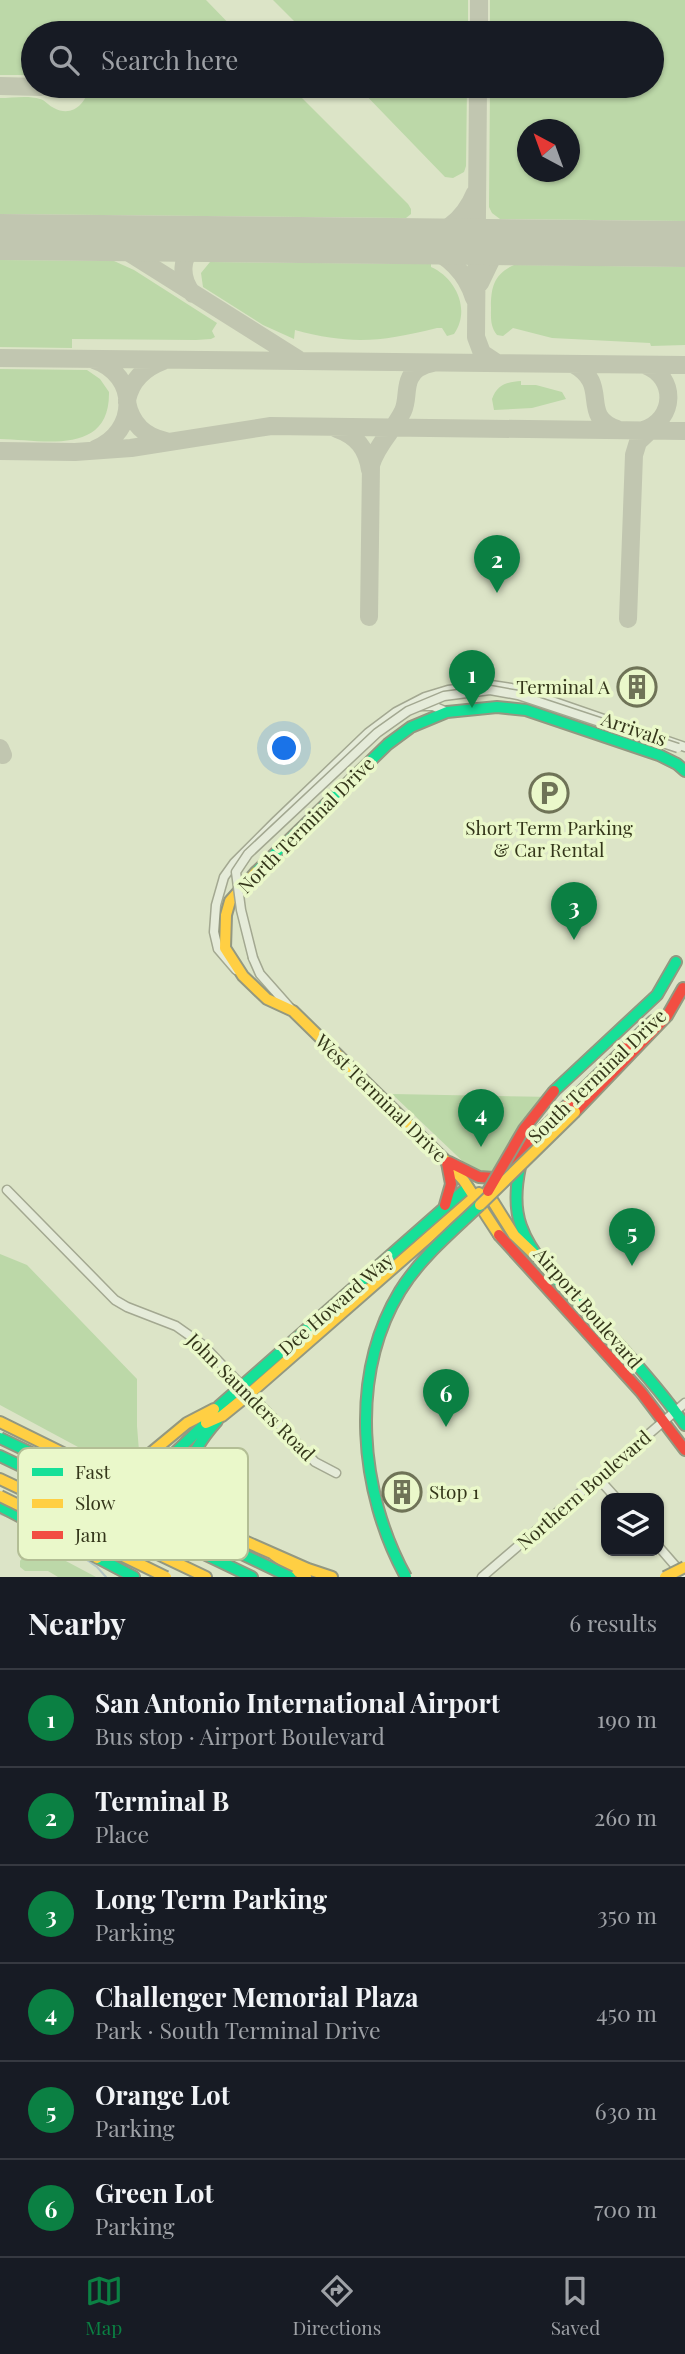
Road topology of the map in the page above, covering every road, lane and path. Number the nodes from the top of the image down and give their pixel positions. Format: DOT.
graph roads {
  1 [pos="396,712"];
  2 [pos="447,712"];
  3 [pos="685,749"];
  4 [pos="685,771"];
  5 [pos="676,962"];
  6 [pos="243,976"];
  7 [pos="684,985"];
  8 [pos="293,1011"];
  9 [pos="528,1141"];
  10 [pos="446,1161"];
  11 [pos="494,1178"];
  12 [pos="468,1186"];
  13 [pos="485,1188"];
  14 [pos="7,1190"];
  15 [pos="475,1197"];
  16 [pos="476,1210"];
  17 [pos="446,1214"];
  18 [pos="429,1222"];
  19 [pos="498,1232"];
  20 [pos="541,1259"];
  21 [pos="399,1263"];
  22 [pos="342,1305"];
  23 [pos="245,1391"];
  24 [pos="680,1407"];
  25 [pos="221,1411"];
  26 [pos="665,1421"];
  27 [pos="0,1422"];
  28 [pos="685,1425"];
  29 [pos="0,1438"];
  30 [pos="21,1448"];
  31 [pos="52,1448"];
  32 [pos="157,1448"];
  33 [pos="180,1448"];
  34 [pos="195,1448"];
  35 [pos="685,1450"];
  36 [pos="0,1456"];
  37 [pos="18,1465"];
  38 [pos="336,1473"];
  39 [pos="598,1478"];
  40 [pos="0,1479"];
  41 [pos="18,1488"];
  42 [pos="612,1493"];
  43 [pos="0,1496"];
  44 [pos="18,1505"];
  45 [pos="0,1506"];
  46 [pos="18,1516"];
  47 [pos="248,1543"];
  48 [pos="664,1553"];
  49 [pos="274,1555"];
  50 [pos="248,1557"];
  51 [pos="101,1560"];
  52 [pos="131,1560"];
  53 [pos="170,1560"];
  54 [pos="217,1560"];
  55 [pos="685,1567"];
  56 [pos="134,1577"];
  57 [pos="166,1577"];
  58 [pos="206,1577"];
  59 [pos="252,1577"];
  60 [pos="290,1577"];
  61 [pos="306,1577"];
  62 [pos="332,1577"];
  63 [pos="406,1577"];
  64 [pos="482,1577"];
  65 [pos="666,1577"];
  66 [pos="685,1577"];
  1 -- 2 [label="street"];
  1 -- 3 [label="street, Arrivals"];
  1 -- 6 [label="street, Arrivals"];
  2 -- 4 [label="main road, North Terminal Drive"];
  2 -- 6 [label="main road, North Terminal Drive"];
  3 -- 8 [label="street, bridge"];
  5 -- 16 [label="main road, bridge"];
  6 -- 8 [label="main road, North Terminal Drive"];
  7 -- 9 [label="main road, South Terminal Drive"];
  7 -- 16 [label="main road, bridge"];
  8 -- 10 [label="main road, West Terminal Drive"];
  9 -- 11 [label="main road, South Terminal Drive"];
  9 -- 20 [label="main road, Airport Boulevard"];
  10 -- 11 [label="main road"];
  10 -- 12 [label="main road, West Terminal Drive"];
  10 -- 17 [label="main road"];
  11 -- 13 [label="main road, South Terminal Drive"];
  12 -- 13 [label="main road"];
  12 -- 15 [label="main road, Airport Boulevard"];
  12 -- 17 [label="main road, Dee Howard Way"];
  13 -- 15 [label="main road, South Terminal Drive"];
  13 -- 20 [label="main road"];
  14 -- 23 [label="street, John Saunders Road"];
  15 -- 17 [label="main road, Dee Howard Way"];
  15 -- 19 [label="main road, Airport Boulevard"];
  16 -- 63 [label="main road, bridge"];
  17 -- 18 [label="main road, Dee Howard Way"];
  17 -- 19 [label="main road"];
  17 -- 21 [label="main road, Dee Howard Way"];
  18 -- 21 [label="main road"];
  18 -- 22 [label="main road, Dee Howard Way"];
  19 -- 26 [label="main road, Airport Boulevard"];
  20 -- 24 [label="main road, Airport Boulevard"];
  21 -- 22 [label="main road, Dee Howard Way"];
  22 -- 23 [label="main road, Dee Howard Way"];
  23 -- 25 [label="main road, Dee Howard Way"];
  23 -- 38 [label="street, John Saunders Road"];
  24 -- 26 [label="street, Northern Boulevard"];
  24 -- 28 [label="main road, Airport Boulevard"];
  25 -- 32 [label="main road"];
  25 -- 33 [label="main road, Dee Howard Way, bridge"];
  25 -- 34 [label="main road"];
  26 -- 35 [label="main road, Airport Boulevard"];
  26 -- 39 [label="street, Northern Boulevard"];
  27 -- 31 [label="main road"];
  29 -- 30 [label="main road, bridge"];
  36 -- 37 [label="main road"];
  39 -- 42 [label="street"];
  39 -- 64 [label="street, Northern Boulevard"];
  40 -- 41 [label="main road"];
  43 -- 44 [label="main road, bridge"];
  45 -- 46 [label="main road"];
  47 -- 49 [label="main road"];
  48 -- 66 [label="street"];
  49 -- 61 [label="main road"];
  49 -- 62 [label="main road"];
  50 -- 60 [label="main road, bridge"];
  51 -- 56 [label="main road"];
  52 -- 57 [label="main road, bridge"];
  53 -- 58 [label="main road"];
  54 -- 59 [label="main road"];
  55 -- 65 [label="main road, bridge"];
}
